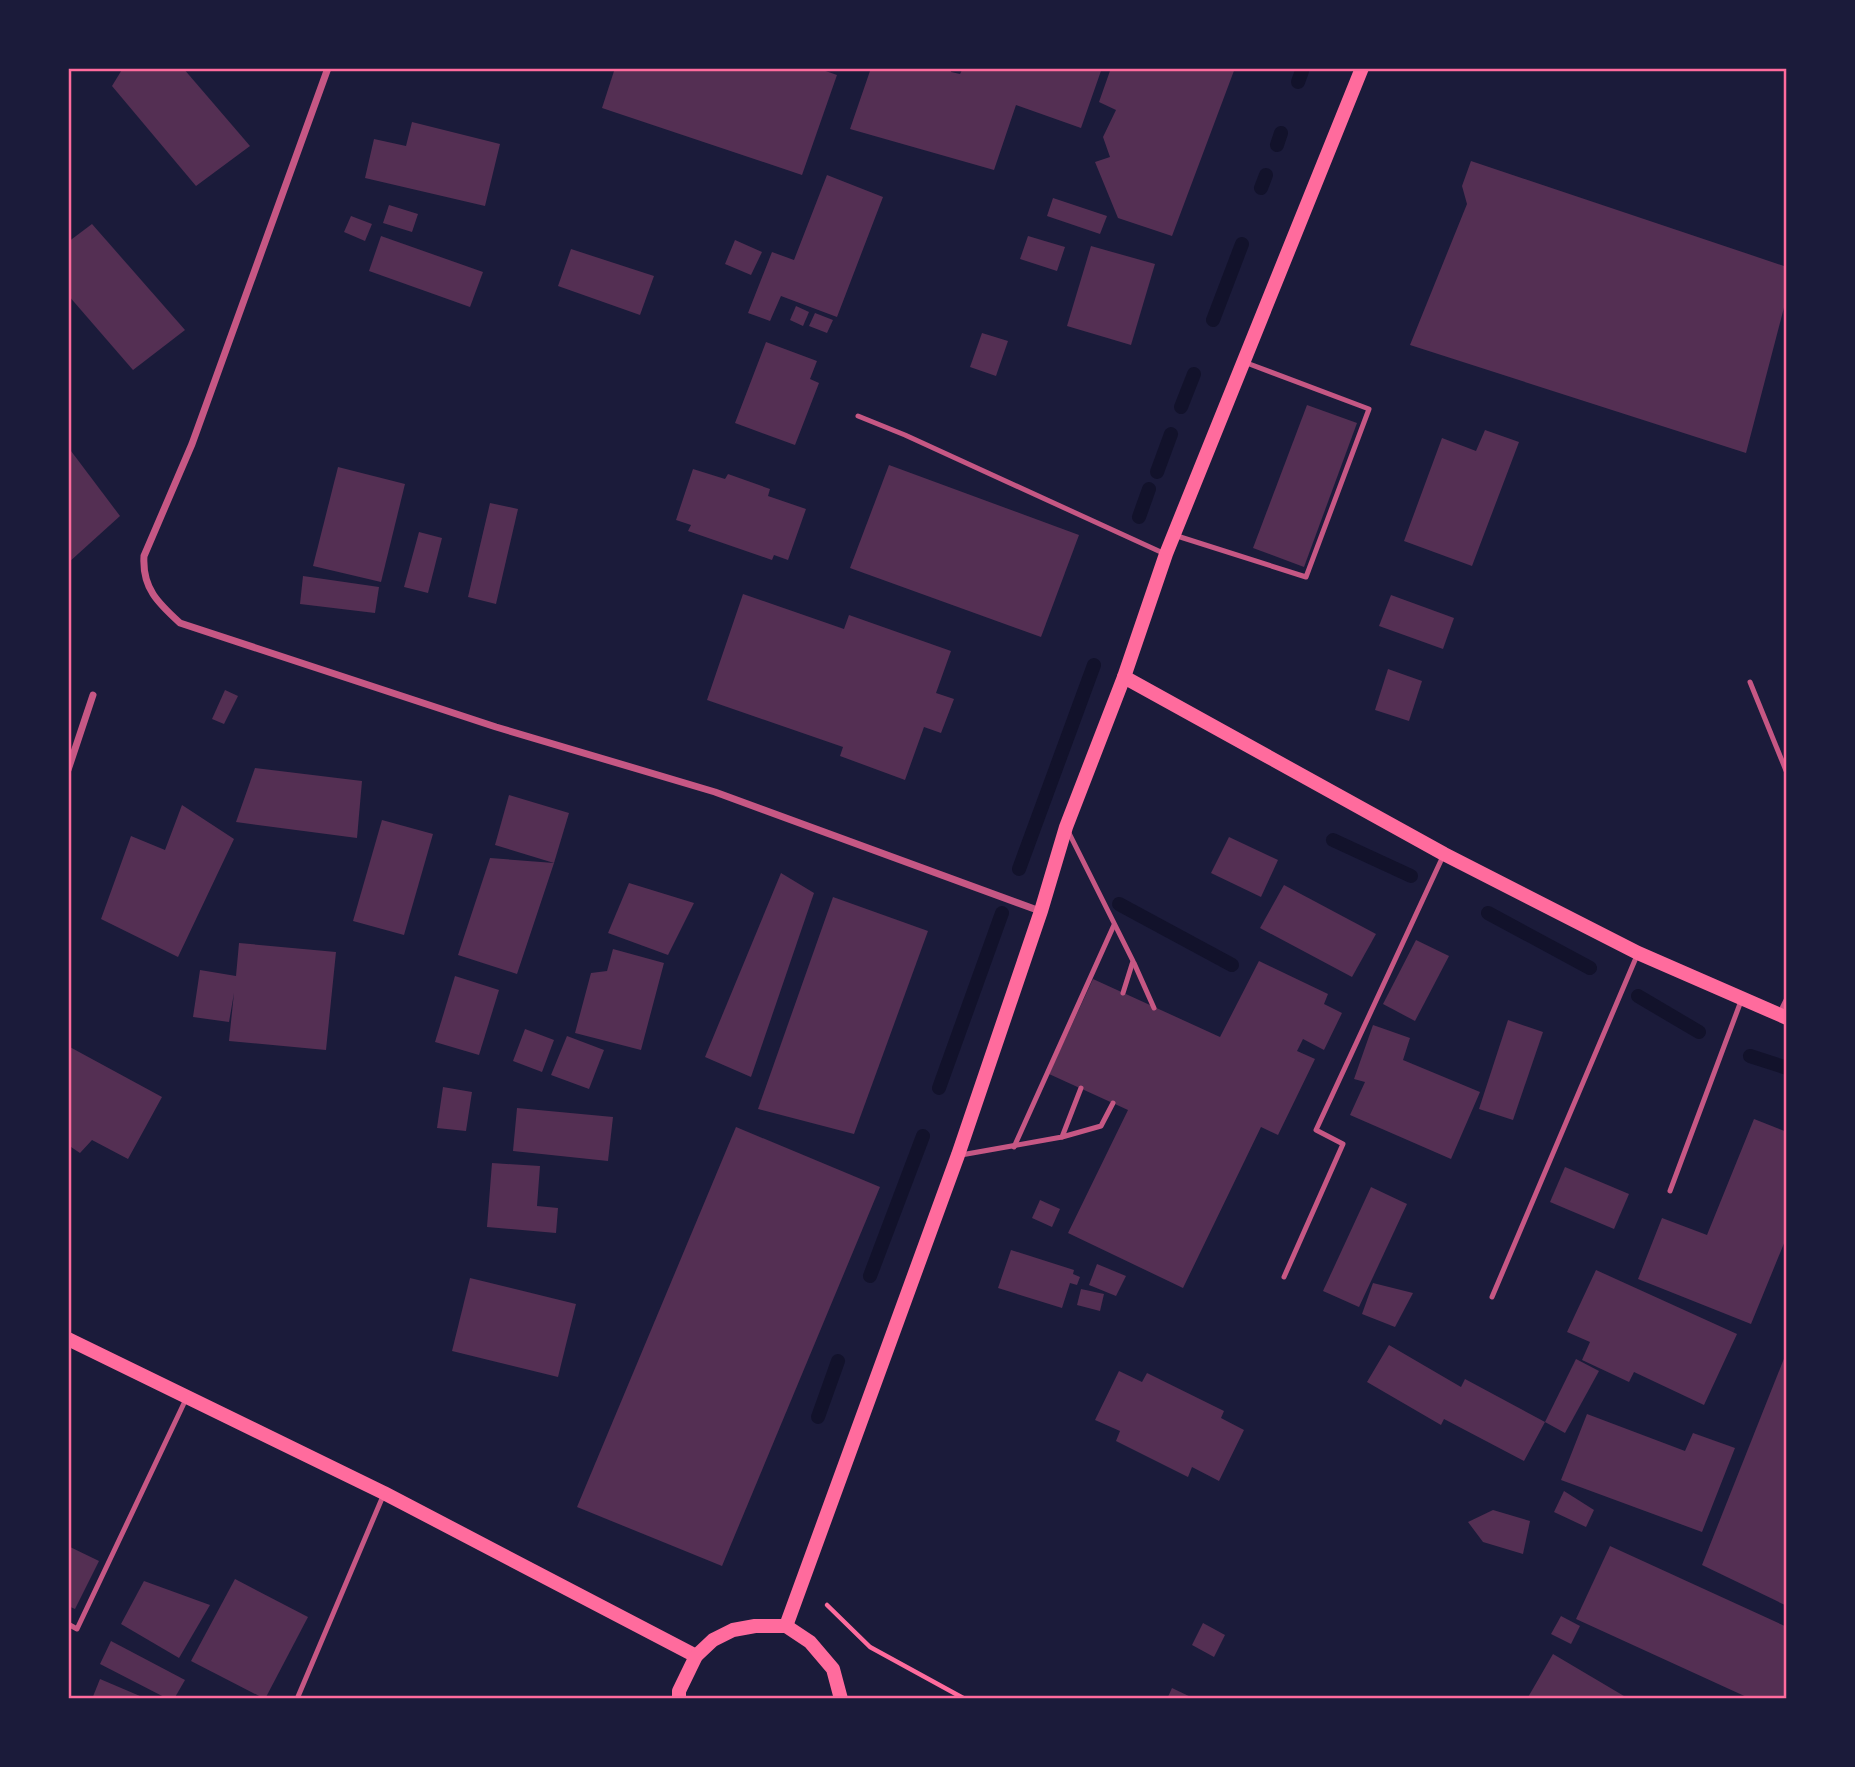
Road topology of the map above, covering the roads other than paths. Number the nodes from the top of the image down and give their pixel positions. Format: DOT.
graph roads {
  1 [pos="328,68"];
  2 [pos="1362,68"];
  3 [pos="1244,362"];
  4 [pos="858,416"];
  5 [pos="1174,535"];
  6 [pos="1166,554"];
  7 [pos="1124,677"];
  8 [pos="1750,682"];
  9 [pos="93,695"];
  10 [pos="68,770"];
  11 [pos="1787,773"];
  12 [pos="1066,827"];
  13 [pos="1444,854"];
  14 [pos="1041,911"];
  15 [pos="1114,925"];
  16 [pos="1637,953"];
  17 [pos="1133,961"];
  18 [pos="1123,993"];
  19 [pos="1742,998"];
  20 [pos="1787,999"];
  21 [pos="1154,1007"];
  22 [pos="1783,1017"];
  23 [pos="1081,1088"];
  24 [pos="1112,1103"];
  25 [pos="1062,1137"];
  26 [pos="1014,1146"];
  27 [pos="958,1155"];
  28 [pos="1670,1191"];
  29 [pos="1284,1277"];
  30 [pos="1492,1297"];
  31 [pos="68,1339"];
  32 [pos="187,1396"];
  33 [pos="384,1493"];
  34 [pos="68,1624"];
  35 [pos="786,1626"];
  36 [pos="696,1656"];
  37 [pos="297,1699"];
  38 [pos="679,1699"];
  39 [pos="841,1699"];
  1 -- 14 [label="street"];
  2 -- 3 [label="main road"];
  3 -- 5 [label="main road"];
  3 -- 5 [label="lane"];
  4 -- 6 [label="lane"];
  5 -- 6 [label="main road"];
  6 -- 7 [label="main road"];
  7 -- 12 [label="main road"];
  7 -- 13 [label="main road"];
  8 -- 11 [label="lane"];
  9 -- 10 [label="street"];
  12 -- 14 [label="main road"];
  12 -- 15 [label="lane"];
  13 -- 16 [label="main road"];
  13 -- 29 [label="lane"];
  14 -- 27 [label="main road"];
  15 -- 17 [label="lane"];
  15 -- 26 [label="lane"];
  16 -- 19 [label="main road"];
  16 -- 30 [label="lane"];
  17 -- 18 [label="lane"];
  17 -- 21 [label="lane"];
  19 -- 22 [label="main road"];
  19 -- 28 [label="lane"];
  20 -- 22 [label="lane"];
  23 -- 25 [label="lane"];
  24 -- 25 [label="lane"];
  25 -- 26 [label="lane"];
  26 -- 27 [label="lane"];
  27 -- 35 [label="main road"];
  31 -- 32 [label="main road"];
  32 -- 33 [label="main road"];
  32 -- 34 [label="lane"];
  33 -- 36 [label="main road"];
  33 -- 37 [label="lane"];
  35 -- 36 [label="main road"];
  35 -- 39 [label="main road"];
  36 -- 38 [label="main road"];
}
